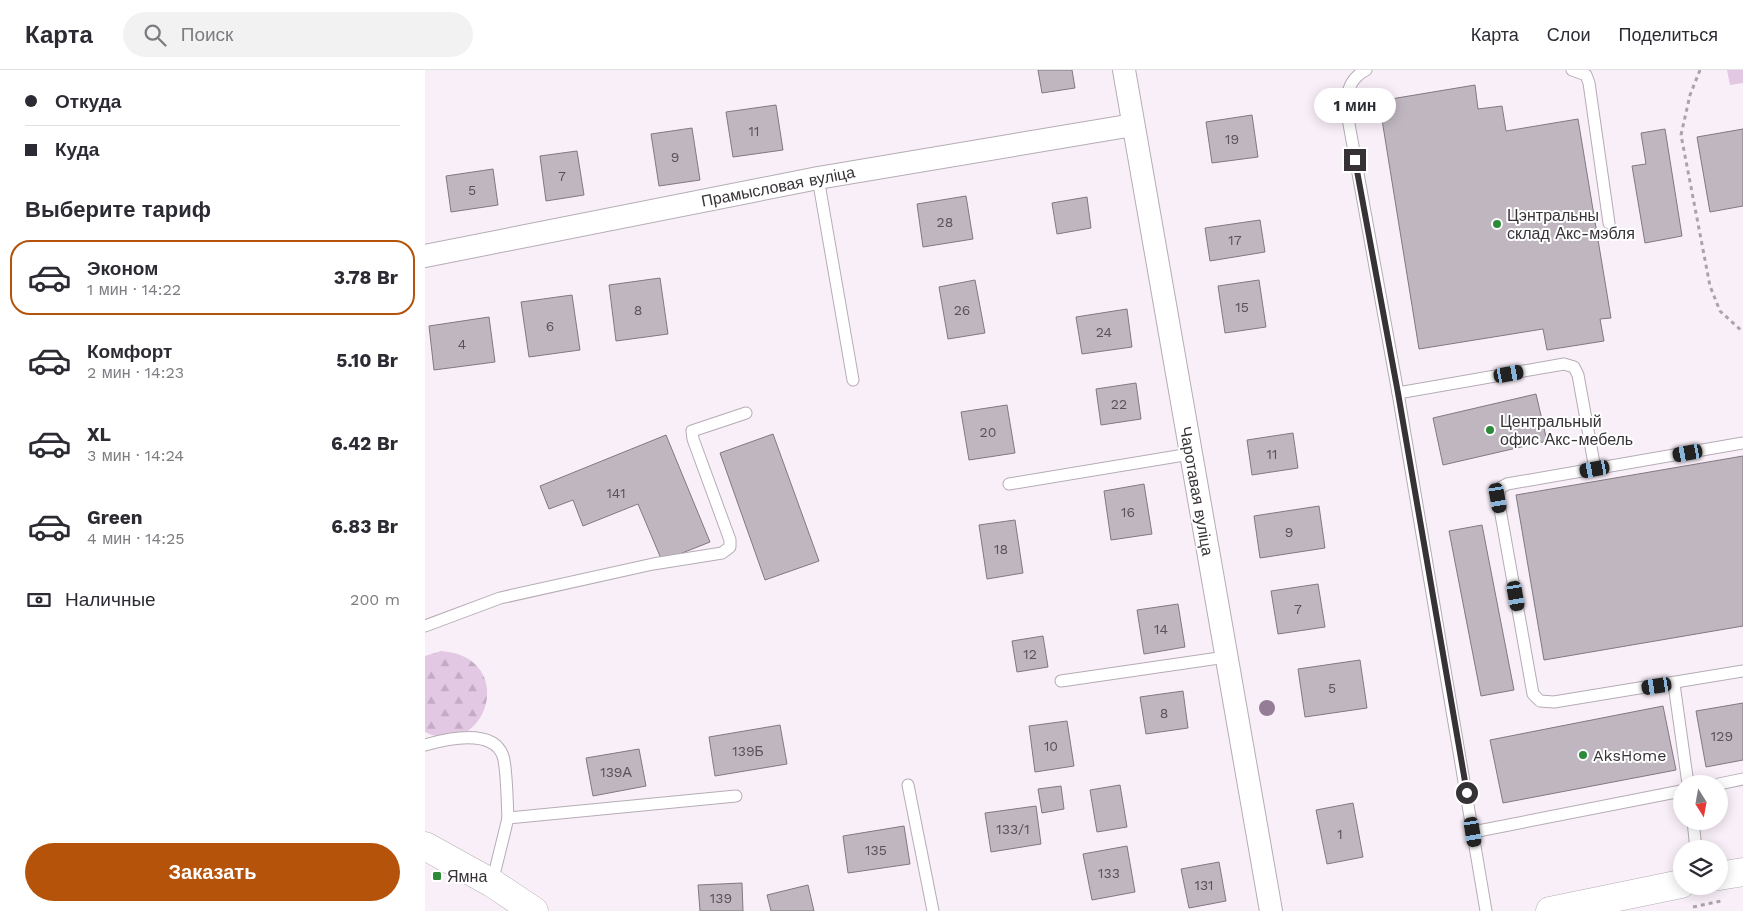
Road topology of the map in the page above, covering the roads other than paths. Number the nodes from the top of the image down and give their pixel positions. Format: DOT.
graph roads {
  1 [pos="1123,70"];
  2 [pos="1366,70"];
  3 [pos="1572,70"];
  4 [pos="1133,125"];
  5 [pos="818,178"];
  6 [pos="1609,223"];
  7 [pos="425,256"];
  8 [pos="853,380"];
  9 [pos="1398,393"];
  10 [pos="746,413"];
  11 [pos="1743,443"];
  12 [pos="1190,454"];
  13 [pos="1595,469"];
  14 [pos="1009,484"];
  15 [pos="425,626"];
  16 [pos="1225,656"];
  17 [pos="1743,671"];
  18 [pos="1061,681"];
  19 [pos="1674,684"];
  20 [pos="425,745"];
  21 [pos="1687,775"];
  22 [pos="1743,779"];
  23 [pos="1728,782"];
  24 [pos="908,785"];
  25 [pos="1673,793"];
  26 [pos="736,796"];
  27 [pos="508,818"];
  28 [pos="1473,832"];
  29 [pos="425,846"];
  30 [pos="1743,872"];
  31 [pos="492,883"];
  32 [pos="1728,883"];
  33 [pos="1685,896"];
  34 [pos="534,911"];
  35 [pos="933,911"];
  36 [pos="1271,911"];
  37 [pos="1486,911"];
  38 [pos="1550,911"];
  1 -- 4 [label="street, Чаротавая вуліца"];
  2 -- 9 [label="lane"];
  3 -- 6 [label="lane"];
  4 -- 5 [label="street, Прамысловая вуліца"];
  4 -- 12 [label="street, Чаротавая вуліца"];
  5 -- 7 [label="street, Прамысловая вуліца"];
  5 -- 8 [label="lane"];
  9 -- 13 [label="lane"];
  9 -- 28 [label="lane"];
  10 -- 15 [label="lane"];
  11 -- 13 [label="lane"];
  12 -- 14 [label="lane"];
  12 -- 16 [label="street, Чаротавая вуліца"];
  13 -- 19 [label="lane"];
  16 -- 18 [label="lane"];
  16 -- 36 [label="street, Чаротавая вуліца"];
  17 -- 19 [label="lane"];
  19 -- 21 [label="lane"];
  20 -- 27 [label="lane"];
  22 -- 23 [label="lane"];
  24 -- 35 [label="lane"];
  25 -- 28 [label="lane"];
  26 -- 27 [label="lane"];
  27 -- 31 [label="lane"];
  28 -- 37 [label="lane"];
  29 -- 31 [label="street"];
  30 -- 32 [label="street"];
  31 -- 34 [label="street"];
  33 -- 38 [label="street"];
}
